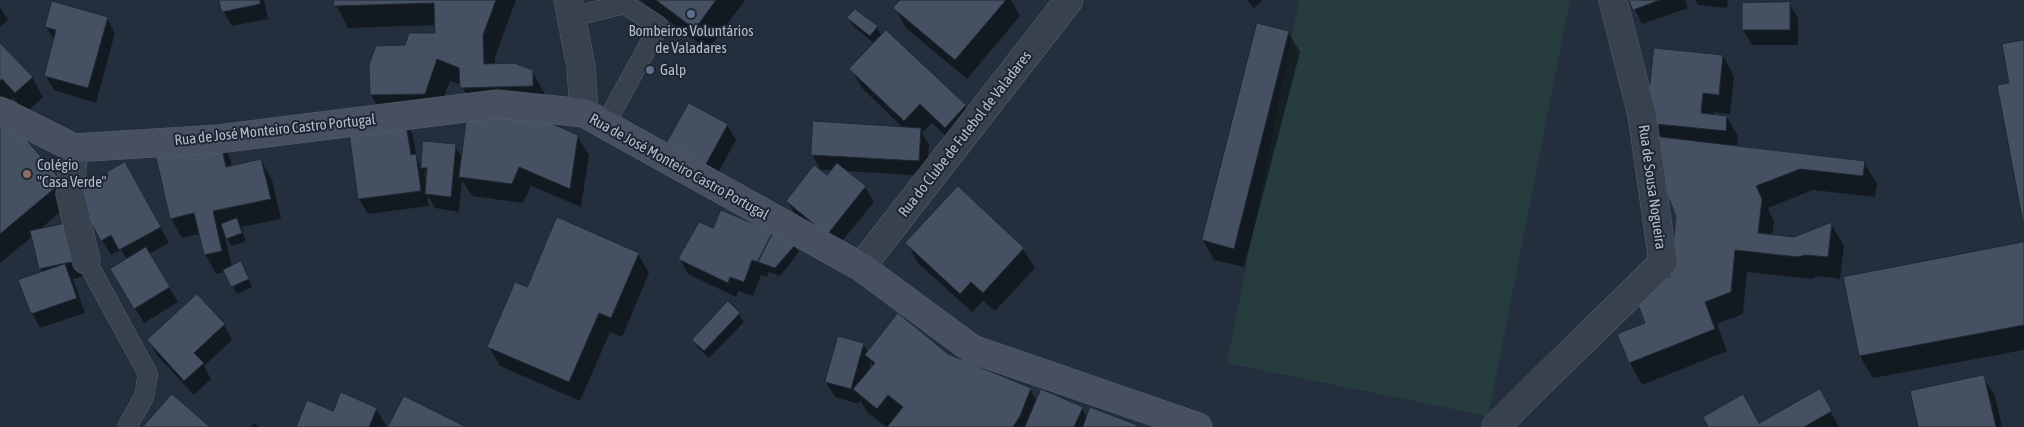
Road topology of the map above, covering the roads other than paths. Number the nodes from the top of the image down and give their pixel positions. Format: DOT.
graph roads {
  1 [pos="1069,0"];
  2 [pos="1613,0"];
  3 [pos="570,9"];
  4 [pos="0,111"];
  5 [pos="594,119"];
  6 [pos="74,148"];
  7 [pos="86,260"];
  8 [pos="861,267"];
  9 [pos="126,427"];
  10 [pos="1198,427"];
  11 [pos="1496,427"];
  1 -- 8 [label="street, Rua do Clube de Futebol de Valadares"];
  2 -- 11 [label="street, Rua de Sousa Nogueira"];
  3 -- 5 [label="street"];
  3 -- 5 [label="lane"];
  4 -- 6 [label="main road, Rua de José Monteiro Castro Portugal"];
  5 -- 6 [label="main road, Rua de José Monteiro Castro Portugal"];
  5 -- 8 [label="main road, Rua de José Monteiro Castro Portugal"];
  6 -- 7 [label="street"];
  7 -- 9 [label="lane"];
  8 -- 10 [label="main road, Rua de José Monteiro Castro Portugal"];
}
